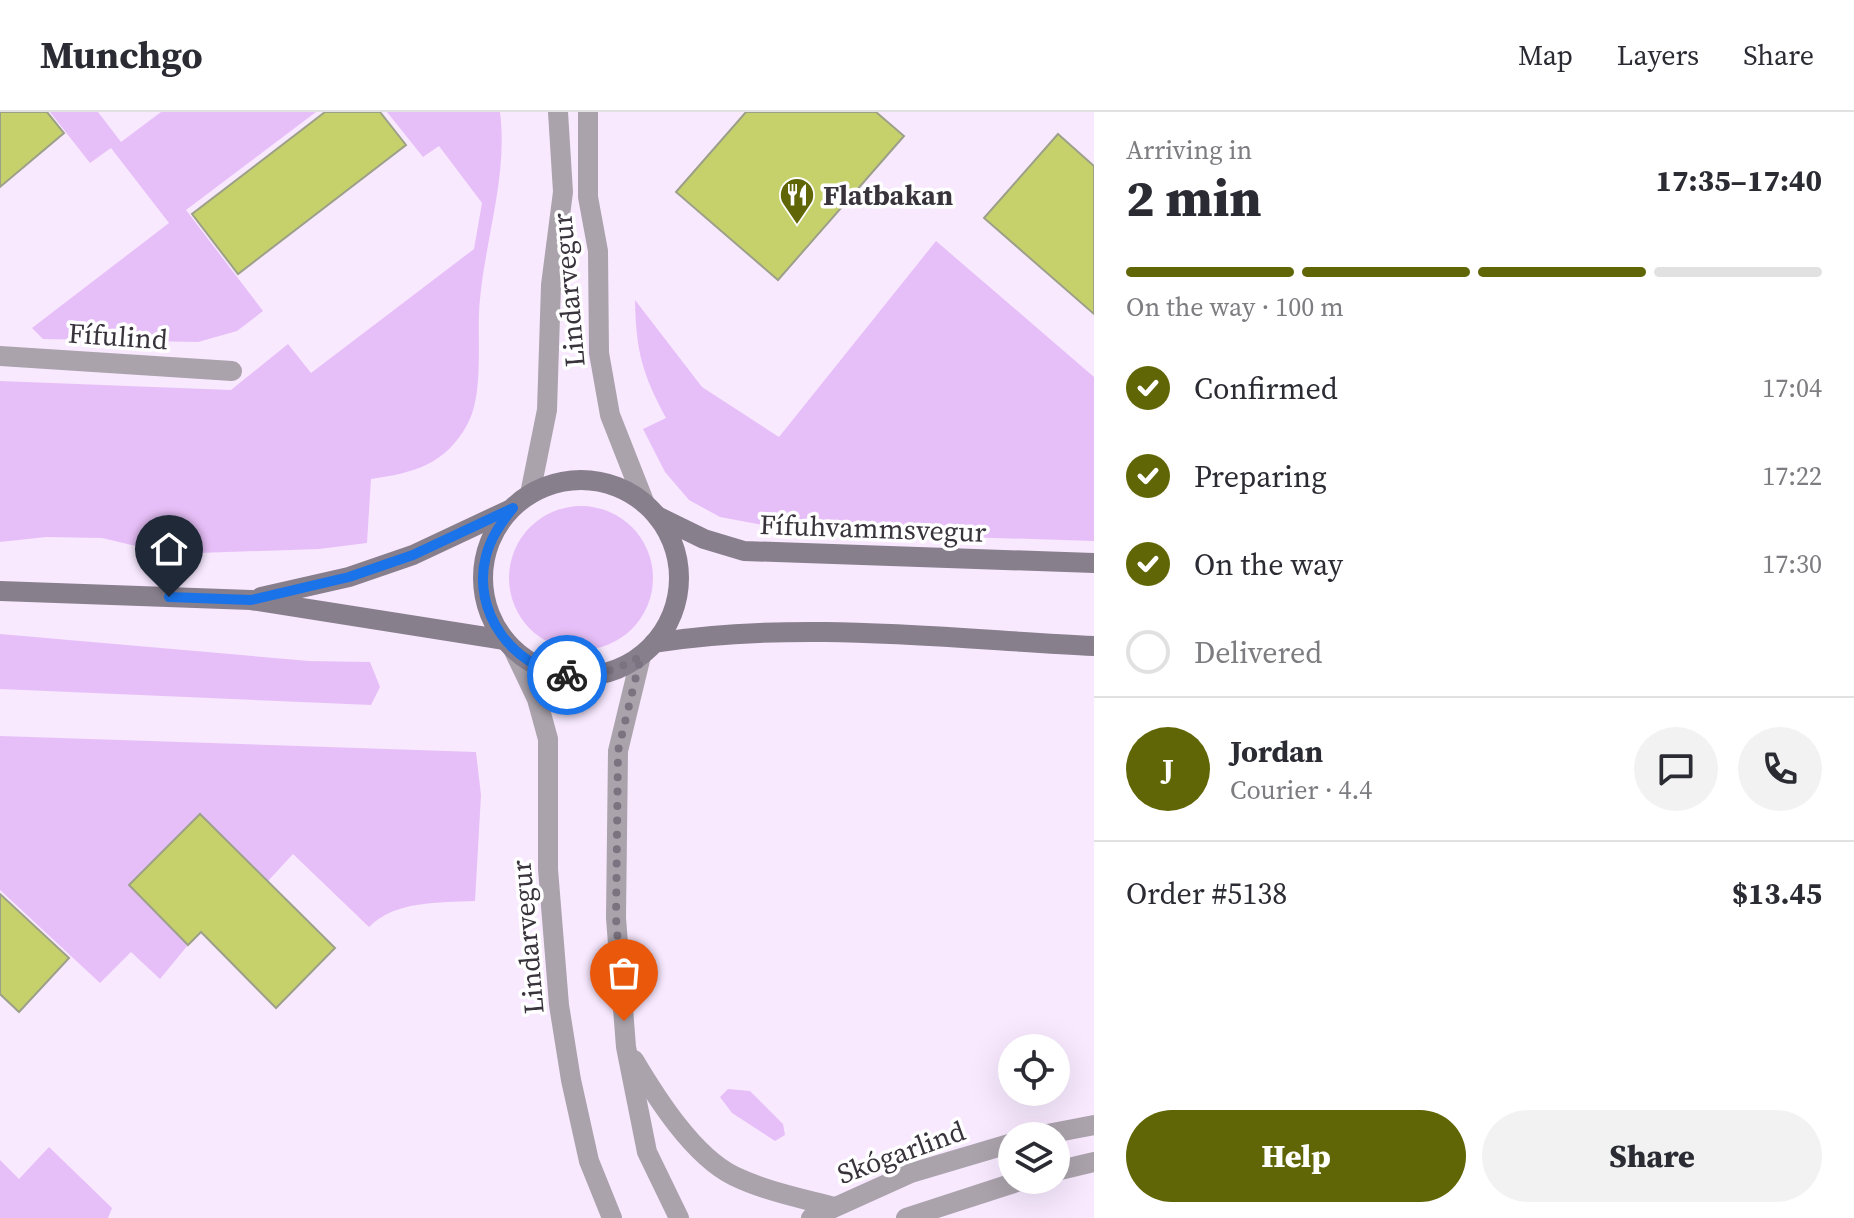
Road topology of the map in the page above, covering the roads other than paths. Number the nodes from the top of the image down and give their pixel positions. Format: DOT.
graph roads {
  1 [pos="558,112"];
  2 [pos="588,112"];
  3 [pos="0,356"];
  4 [pos="232,371"];
  5 [pos="530,494"];
  6 [pos="513,508"];
  7 [pos="651,510"];
  8 [pos="1094,563"];
  9 [pos="0,591"];
  10 [pos="251,600"];
  11 [pos="510,646"];
  12 [pos="1094,646"];
  13 [pos="648,650"];
  14 [pos="626,1047"];
  15 [pos="1094,1125"];
  16 [pos="1070,1130"];
  17 [pos="998,1147"];
  18 [pos="1094,1162"];
  19 [pos="1070,1168"];
  20 [pos="998,1188"];
  21 [pos="834,1207"];
  22 [pos="612,1218"];
  23 [pos="679,1218"];
  24 [pos="811,1218"];
  25 [pos="906,1218"];
  1 -- 5 [label="street, Lindarvegur"];
  2 -- 7 [label="street, Lindarvegur"];
  3 -- 4 [label="street, Fífulind"];
  5 -- 6 [label="main road"];
  5 -- 7 [label="main road"];
  6 -- 10 [label="main road"];
  6 -- 11 [label="main road"];
  7 -- 8 [label="main road, Fífuhvammsvegur"];
  7 -- 13 [label="main road"];
  9 -- 10 [label="main road"];
  10 -- 11 [label="main road"];
  11 -- 13 [label="main road"];
  11 -- 22 [label="street, Lindarvegur"];
  12 -- 13 [label="main road"];
  13 -- 14 [label="street"];
  14 -- 21 [label="street"];
  14 -- 23 [label="street"];
  15 -- 16 [label="street"];
  17 -- 21 [label="street, Skógarlind"];
  18 -- 19 [label="street"];
  20 -- 25 [label="street"];
  21 -- 24 [label="street, Skógarlind"];
}
